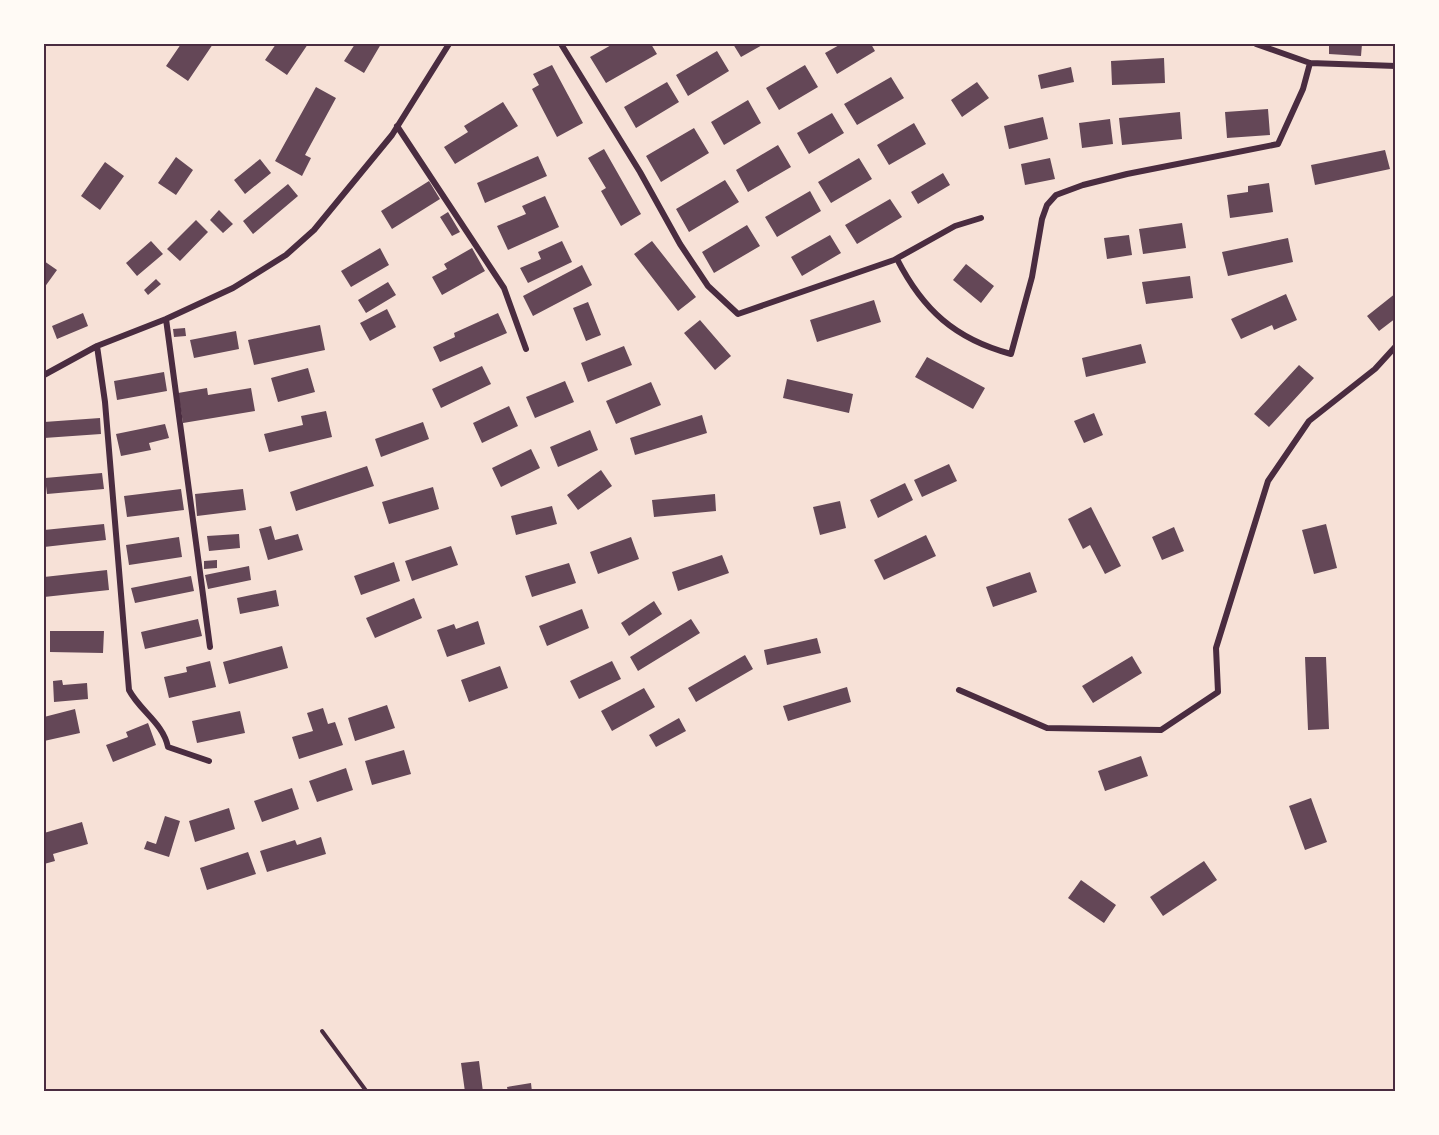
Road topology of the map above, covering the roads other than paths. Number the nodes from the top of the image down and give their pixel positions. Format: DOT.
graph roads {
  1 [pos="449,44"];
  2 [pos="561,44"];
  3 [pos="1256,44"];
  4 [pos="1310,63"];
  5 [pos="1395,66"];
  6 [pos="397,126"];
  7 [pos="981,218"];
  8 [pos="897,259"];
  9 [pos="166,320"];
  10 [pos="97,346"];
  11 [pos="1395,346"];
  12 [pos="526,350"];
  13 [pos="44,375"];
  14 [pos="210,647"];
  15 [pos="959,690"];
  16 [pos="209,761"];
  1 -- 6 [label="street"];
  2 -- 8 [label="street"];
  3 -- 4 [label="street"];
  4 -- 5 [label="street"];
  4 -- 8 [label="street"];
  6 -- 9 [label="street"];
  6 -- 12 [label="street"];
  7 -- 8 [label="street"];
  9 -- 10 [label="street"];
  9 -- 14 [label="street"];
  10 -- 13 [label="street"];
  10 -- 16 [label="street"];
  11 -- 15 [label="street"];
}
